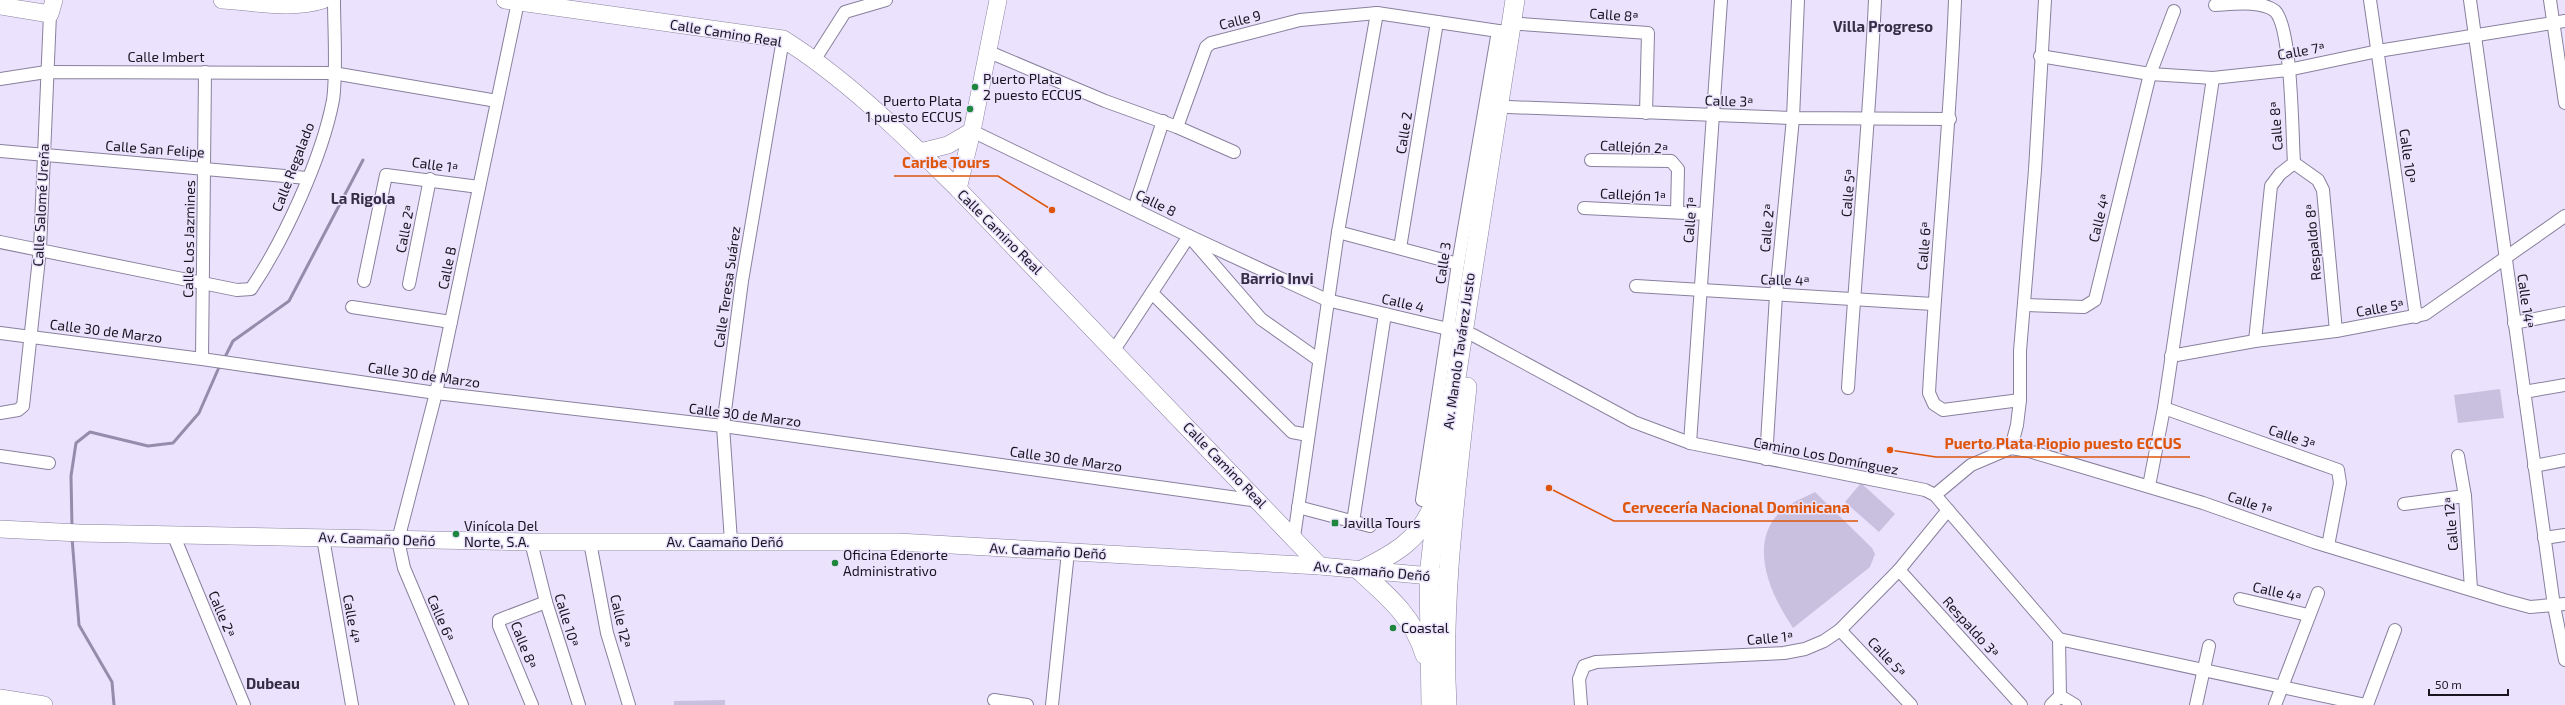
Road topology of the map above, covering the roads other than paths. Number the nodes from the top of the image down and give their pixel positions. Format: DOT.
graph roads {
  1 [pos="222,0"];
  2 [pos="323,0"];
  3 [pos="334,0"];
  4 [pos="513,0"];
  5 [pos="886,0"];
  6 [pos="998,0"];
  7 [pos="1515,0"];
  8 [pos="1526,0"];
  9 [pos="1721,0"];
  10 [pos="1798,0"];
  11 [pos="1875,0"];
  12 [pos="1955,0"];
  13 [pos="2045,0"];
  14 [pos="2370,0"];
  15 [pos="2470,0"];
  16 [pos="2550,0"];
  17 [pos="0,6"];
  18 [pos="2215,6"];
  19 [pos="52,7"];
  20 [pos="2174,11"];
  21 [pos="1377,13"];
  22 [pos="1437,22"];
  23 [pos="2559,22"];
  24 [pos="1509,29"];
  25 [pos="2474,35"];
  26 [pos="783,39"];
  27 [pos="2378,51"];
  28 [pos="989,52"];
  29 [pos="2040,56"];
  30 [pos="814,59"];
  31 [pos="2288,70"];
  32 [pos="46,72"];
  33 [pos="205,72"];
  34 [pos="333,73"];
  35 [pos="2150,74"];
  36 [pos="2213,78"];
  37 [pos="0,79"];
  38 [pos="497,101"];
  39 [pos="2565,103"];
  40 [pos="1508,107"];
  41 [pos="1646,113"];
  42 [pos="1714,116"];
  43 [pos="1793,118"];
  44 [pos="1870,119"];
  45 [pos="1950,119"];
  46 [pos="1163,121"];
  47 [pos="1177,127"];
  48 [pos="972,131"];
  49 [pos="0,151"];
  50 [pos="920,152"];
  51 [pos="1234,152"];
  52 [pos="44,156"];
  53 [pos="1591,160"];
  54 [pos="2294,163"];
  55 [pos="206,168"];
  56 [pos="307,178"];
  57 [pos="430,179"];
  58 [pos="479,187"];
  59 [pos="958,190"];
  60 [pos="1584,208"];
  61 [pos="1134,209"];
  62 [pos="1677,212"];
  63 [pos="1706,214"];
  64 [pos="2565,216"];
  65 [pos="1338,232"];
  66 [pos="1189,236"];
  67 [pos="0,242"];
  68 [pos="1400,248"];
  69 [pos="40,249"];
  70 [pos="2505,256"];
  71 [pos="1458,264"];
  72 [pos="364,280"];
  73 [pos="203,281"];
  74 [pos="409,284"];
  75 [pos="1636,286"];
  76 [pos="1699,291"];
  77 [pos="1152,293"];
  78 [pos="1776,295"];
  79 [pos="1854,297"];
  80 [pos="1327,300"];
  81 [pos="1933,304"];
  82 [pos="2026,305"];
  83 [pos="352,307"];
  84 [pos="2565,313"];
  85 [pos="1385,314"];
  86 [pos="2416,317"];
  87 [pos="451,322"];
  88 [pos="2514,323"];
  89 [pos="2336,331"];
  90 [pos="1462,332"];
  91 [pos="0,333"];
  92 [pos="30,337"];
  93 [pos="2255,341"];
  94 [pos="1114,350"];
  95 [pos="2172,356"];
  96 [pos="205,359"];
  97 [pos="1319,360"];
  98 [pos="2565,385"];
  99 [pos="1848,388"];
  100 [pos="2524,392"];
  101 [pos="436,393"];
  102 [pos="2020,400"];
  103 [pos="2164,408"];
  104 [pos="0,413"];
  105 [pos="723,426"];
  106 [pos="1308,435"];
  107 [pos="1690,443"];
  108 [pos="2011,448"];
  109 [pos="0,456"];
  110 [pos="2458,456"];
  111 [pos="1766,459"];
  112 [pos="2565,460"];
  113 [pos="49,463"];
  114 [pos="2534,466"];
  115 [pos="2149,486"];
  116 [pos="1439,487"];
  117 [pos="1935,495"];
  118 [pos="2465,496"];
  119 [pos="1422,500"];
  120 [pos="1259,501"];
  121 [pos="2404,504"];
  122 [pos="1298,506"];
  123 [pos="1948,510"];
  124 [pos="1454,518"];
  125 [pos="1353,522"];
  126 [pos="1370,526"];
  127 [pos="0,529"];
  128 [pos="173,534"];
  129 [pos="2565,535"];
  130 [pos="1294,537"];
  131 [pos="323,538"];
  132 [pos="2544,538"];
  133 [pos="398,540"];
  134 [pos="731,541"];
  135 [pos="531,542"];
  136 [pos="590,542"];
  137 [pos="2328,546"];
  138 [pos="1068,552"];
  139 [pos="1320,566"];
  140 [pos="1899,570"];
  141 [pos="1360,571"];
  142 [pos="1429,576"];
  143 [pos="1448,577"];
  144 [pos="2472,589"];
  145 [pos="2318,593"];
  146 [pos="2240,599"];
  147 [pos="546,602"];
  148 [pos="2559,605"];
  149 [pos="2308,615"];
  150 [pos="1840,630"];
  151 [pos="2395,630"];
  152 [pos="2059,639"];
  153 [pos="2209,646"];
  154 [pos="1445,648"];
  155 [pos="2565,660"];
  156 [pos="1429,670"];
  157 [pos="2202,670"];
  158 [pos="2281,687"];
  159 [pos="2060,696"];
  160 [pos="0,698"];
  161 [pos="994,700"];
  162 [pos="44,705"];
  163 [pos="244,705"];
  164 [pos="352,705"];
  165 [pos="462,705"];
  166 [pos="532,705"];
  167 [pos="579,705"];
  168 [pos="629,705"];
  169 [pos="1027,705"];
  170 [pos="1052,705"];
  171 [pos="1431,705"];
  172 [pos="1447,705"];
  173 [pos="1581,705"];
  174 [pos="1911,705"];
  175 [pos="2020,705"];
  176 [pos="2051,705"];
  177 [pos="2075,705"];
  178 [pos="2196,705"];
  179 [pos="2275,705"];
  180 [pos="2366,705"];
  1 -- 2 [label="street"];
  3 -- 34 [label="street, Calle Regalado"];
  4 -- 26 [label="street, Calle Camino Real"];
  4 -- 38 [label="street, Calle B"];
  5 -- 30 [label="street"];
  6 -- 28 [label="street"];
  7 -- 24 [label="main road, Av. Manolo Tavárez Justo"];
  8 -- 24 [label="main road, Av. Manolo Tavárez Justo"];
  9 -- 42 [label="street, Calle 1ª"];
  10 -- 43 [label="street, Calle 2ª"];
  11 -- 44 [label="street, Calle 5ª"];
  12 -- 45 [label="street, Calle 6ª"];
  13 -- 29 [label="street"];
  14 -- 27 [label="street, Calle 10ª"];
  15 -- 25 [label="street, Calle 14ª"];
  16 -- 23 [label="street"];
  17 -- 19 [label="street"];
  18 -- 31 [label="street, Calle 8ª"];
  19 -- 32 [label="street, Calle Salomé Ureña"];
  20 -- 35 [label="street, Calle 4ª"];
  21 -- 22 [label="street, Calle 9"];
  21 -- 47 [label="street, Calle 9"];
  21 -- 65 [label="street"];
  22 -- 24 [label="street, Calle 9"];
  22 -- 68 [label="street, Calle 2"];
  23 -- 25 [label="street, Calle 7ª"];
  23 -- 39 [label="street"];
  24 -- 40 [label="main road, Av. Manolo Tavárez Justo"];
  24 -- 41 [label="street, Calle 8ª"];
  24 -- 71 [label="street, Calle 3"];
  24 -- 90 [label="main road, Av. Manolo Tavárez Justo"];
  25 -- 27 [label="street, Calle 7ª"];
  25 -- 70 [label="street, Calle 14ª"];
  26 -- 30 [label="street, Calle Camino Real"];
  26 -- 105 [label="street, Calle Teresa Suárez"];
  27 -- 31 [label="street, Calle 7ª"];
  27 -- 86 [label="street, Calle 10ª"];
  28 -- 46 [label="street"];
  28 -- 48 [label="street"];
  29 -- 35 [label="street, Calle 7ª"];
  29 -- 82 [label="street"];
  30 -- 50 [label="street, Calle Camino Real"];
  31 -- 36 [label="street, Calle 7ª"];
  31 -- 54 [label="street, Calle 8ª"];
  32 -- 33 [label="street, Calle Imbert"];
  32 -- 37 [label="street, Calle Imbert"];
  32 -- 52 [label="street, Calle Salomé Ureña"];
  33 -- 34 [label="street, Calle Imbert"];
  33 -- 55 [label="street, Calle Los Jazmines"];
  34 -- 38 [label="street, Calle Imbert"];
  34 -- 56 [label="street, Calle Regalado"];
  35 -- 36 [label="street, Calle 7ª"];
  35 -- 82 [label="street, Calle 4ª"];
  36 -- 95 [label="street"];
  38 -- 58 [label="street, Calle B"];
  40 -- 41 [label="street, Calle 3ª"];
  40 -- 90 [label="main road, Av. Manolo Tavárez Justo"];
  41 -- 42 [label="street, Calle 3ª"];
  42 -- 43 [label="street, Calle 3ª"];
  42 -- 63 [label="street, Calle 1ª"];
  43 -- 44 [label="street, Calle 3ª"];
  43 -- 78 [label="street, Calle 2ª"];
  44 -- 45 [label="street, Calle 3ª"];
  44 -- 79 [label="street, Calle 5ª"];
  45 -- 81 [label="street, Calle 6ª"];
  46 -- 47 [label="street"];
  46 -- 61 [label="street"];
  47 -- 51 [label="street"];
  48 -- 50 [label="street"];
  48 -- 59 [label="street"];
  48 -- 61 [label="street, Calle 8"];
  49 -- 52 [label="street, Calle San Felipe"];
  50 -- 59 [label="street, Calle Camino Real"];
  52 -- 55 [label="street, Calle San Felipe"];
  52 -- 69 [label="street, Calle Salomé Ureña"];
  53 -- 62 [label="street, Callejón 2ª"];
  54 -- 89 [label="street, Respaldo 8ª"];
  54 -- 93 [label="street, Calle 8ª"];
  55 -- 56 [label="street, Calle San Felipe"];
  55 -- 73 [label="street, Calle Los Jazmines"];
  56 -- 73 [label="street, Calle Regalado"];
  57 -- 58 [label="street, Calle 1ª"];
  57 -- 72 [label="street, Calle 1ª"];
  57 -- 74 [label="street, Calle 2ª"];
  58 -- 87 [label="street, Calle B"];
  59 -- 94 [label="street, Calle Camino Real"];
  60 -- 62 [label="street, Callejón 1ª"];
  61 -- 66 [label="street, Calle 8"];
  62 -- 63 [label="street, Callejón 1ª"];
  63 -- 76 [label="street, Calle 1ª"];
  64 -- 70 [label="street, Calle 5ª"];
  65 -- 68 [label="street"];
  65 -- 80 [label="street"];
  66 -- 77 [label="street"];
  66 -- 80 [label="street, Calle 8"];
  66 -- 97 [label="street"];
  67 -- 69 [label="street"];
  68 -- 71 [label="street"];
  69 -- 73 [label="street"];
  69 -- 92 [label="street, Calle Salomé Ureña"];
  70 -- 86 [label="street, Calle 5ª"];
  70 -- 88 [label="street, Calle 14ª"];
  71 -- 90 [label="street, Calle 3"];
  73 -- 96 [label="street, Calle Los Jazmines"];
  75 -- 76 [label="street, Calle 4ª"];
  76 -- 78 [label="street, Calle 4ª"];
  76 -- 107 [label="street, Calle 1ª"];
  77 -- 94 [label="street"];
  77 -- 106 [label="street"];
  78 -- 79 [label="street, Calle 4ª"];
  78 -- 111 [label="street, Calle 2ª"];
  79 -- 81 [label="street, Calle 4ª"];
  79 -- 99 [label="street, Calle 5ª"];
  80 -- 85 [label="street, Calle 4"];
  80 -- 97 [label="street"];
  81 -- 102 [label="street, Calle 6ª"];
  82 -- 102 [label="street"];
  83 -- 87 [label="street"];
  84 -- 88 [label="street"];
  85 -- 90 [label="street, Calle 4"];
  85 -- 125 [label="street"];
  86 -- 89 [label="street, Calle 5ª"];
  87 -- 101 [label="street, Calle B"];
  88 -- 100 [label="street, Calle 14ª"];
  89 -- 93 [label="street, Calle 5ª"];
  90 -- 107 [label="street, Camino Los Domínguez"];
  90 -- 116 [label="main road, Av. Manolo Tavárez Justo"];
  90 -- 119 [label="street, Calle 3"];
  90 -- 124 [label="main road, Av. Manolo Tavárez Justo"];
  91 -- 92 [label="street, Calle 30 de Marzo"];
  92 -- 96 [label="street, Calle 30 de Marzo"];
  92 -- 104 [label="street, Calle Salomé Ureña"];
  93 -- 95 [label="street, Calle 5ª"];
  94 -- 120 [label="street, Calle Camino Real"];
  95 -- 103 [label="street"];
  96 -- 101 [label="street, Calle 30 de Marzo"];
  97 -- 106 [label="street"];
  98 -- 100 [label="street"];
  100 -- 114 [label="street, Calle 14ª"];
  101 -- 105 [label="street, Calle 30 de Marzo"];
  101 -- 133 [label="street, Calle B"];
  102 -- 108 [label="street"];
  103 -- 115 [label="street"];
  103 -- 137 [label="street, Calle 3ª"];
  105 -- 120 [label="street, Calle 30 de Marzo"];
  105 -- 134 [label="street, Calle Teresa Suárez"];
  106 -- 122 [label="street"];
  107 -- 111 [label="street, Camino Los Domínguez"];
  108 -- 115 [label="street, Calle 1ª"];
  108 -- 117 [label="street"];
  109 -- 113 [label="street"];
  110 -- 118 [label="street, Calle 12ª"];
  111 -- 117 [label="street, Camino Los Domínguez"];
  112 -- 114 [label="street"];
  114 -- 132 [label="street, Calle 14ª"];
  115 -- 137 [label="street, Calle 1ª"];
  116 -- 141 [label="main road"];
  116 -- 142 [label="main road, Av. Manolo Tavárez Justo"];
  117 -- 123 [label="street, Camino Los Domínguez"];
  118 -- 121 [label="street"];
  118 -- 144 [label="street, Calle 12ª"];
  120 -- 130 [label="street, Calle Camino Real"];
  122 -- 125 [label="street"];
  122 -- 130 [label="street"];
  123 -- 140 [label="street, Calle 1ª"];
  123 -- 152 [label="street, Camino Los Domínguez"];
  124 -- 143 [label="main road, Av. Manolo Tavárez Justo"];
  124 -- 154 [label="main road"];
  125 -- 126 [label="street"];
  127 -- 128 [label="street, Av. Caamaño Deñó"];
  128 -- 131 [label="street, Av. Caamaño Deñó"];
  128 -- 163 [label="street, Calle 2ª"];
  129 -- 132 [label="street"];
  130 -- 139 [label="street, Calle Camino Real"];
  131 -- 133 [label="street, Av. Caamaño Deñó"];
  131 -- 164 [label="street, Calle 4ª"];
  132 -- 148 [label="street, Calle 14ª"];
  133 -- 135 [label="street, Av. Caamaño Deñó"];
  133 -- 165 [label="street, Calle 6ª"];
  134 -- 136 [label="street, Av. Caamaño Deñó"];
  134 -- 138 [label="street, Av. Caamaño Deñó"];
  135 -- 136 [label="street, Av. Caamaño Deñó"];
  135 -- 147 [label="street, Calle 10ª"];
  136 -- 168 [label="street, Calle 12ª"];
  137 -- 144 [label="street, Calle 1ª"];
  138 -- 139 [label="street, Av. Caamaño Deñó"];
  138 -- 170 [label="street"];
  139 -- 141 [label="street, Av. Caamaño Deñó"];
  140 -- 150 [label="street, Calle 1ª"];
  140 -- 175 [label="street, Respaldo 3ª"];
  141 -- 142 [label="street, Av. Caamaño Deñó"];
  141 -- 156 [label="main road"];
  142 -- 143 [label="street, Av. Caamaño Deñó"];
  142 -- 156 [label="main road, Av. Manolo Tavárez Justo"];
  143 -- 154 [label="main road, Av. Manolo Tavárez Justo"];
  144 -- 148 [label="street, Calle 1ª"];
  145 -- 149 [label="street"];
  146 -- 149 [label="street, Calle 4ª"];
  147 -- 166 [label="street, Calle 8ª"];
  147 -- 167 [label="street, Calle 10ª"];
  148 -- 155 [label="street, Calle 14ª"];
  149 -- 158 [label="street"];
  150 -- 173 [label="street, Calle 1ª"];
  150 -- 174 [label="street, Calle 5ª"];
  151 -- 180 [label="street"];
  152 -- 157 [label="street"];
  152 -- 159 [label="street"];
  153 -- 157 [label="street"];
  154 -- 172 [label="main road, Av. Manolo Tavárez Justo"];
  156 -- 171 [label="main road, Av. Manolo Tavárez Justo"];
  157 -- 158 [label="street"];
  157 -- 178 [label="street"];
  158 -- 179 [label="street"];
  158 -- 180 [label="street"];
  159 -- 176 [label="street"];
  159 -- 177 [label="street"];
  160 -- 162 [label="street"];
  161 -- 169 [label="street"];
}
